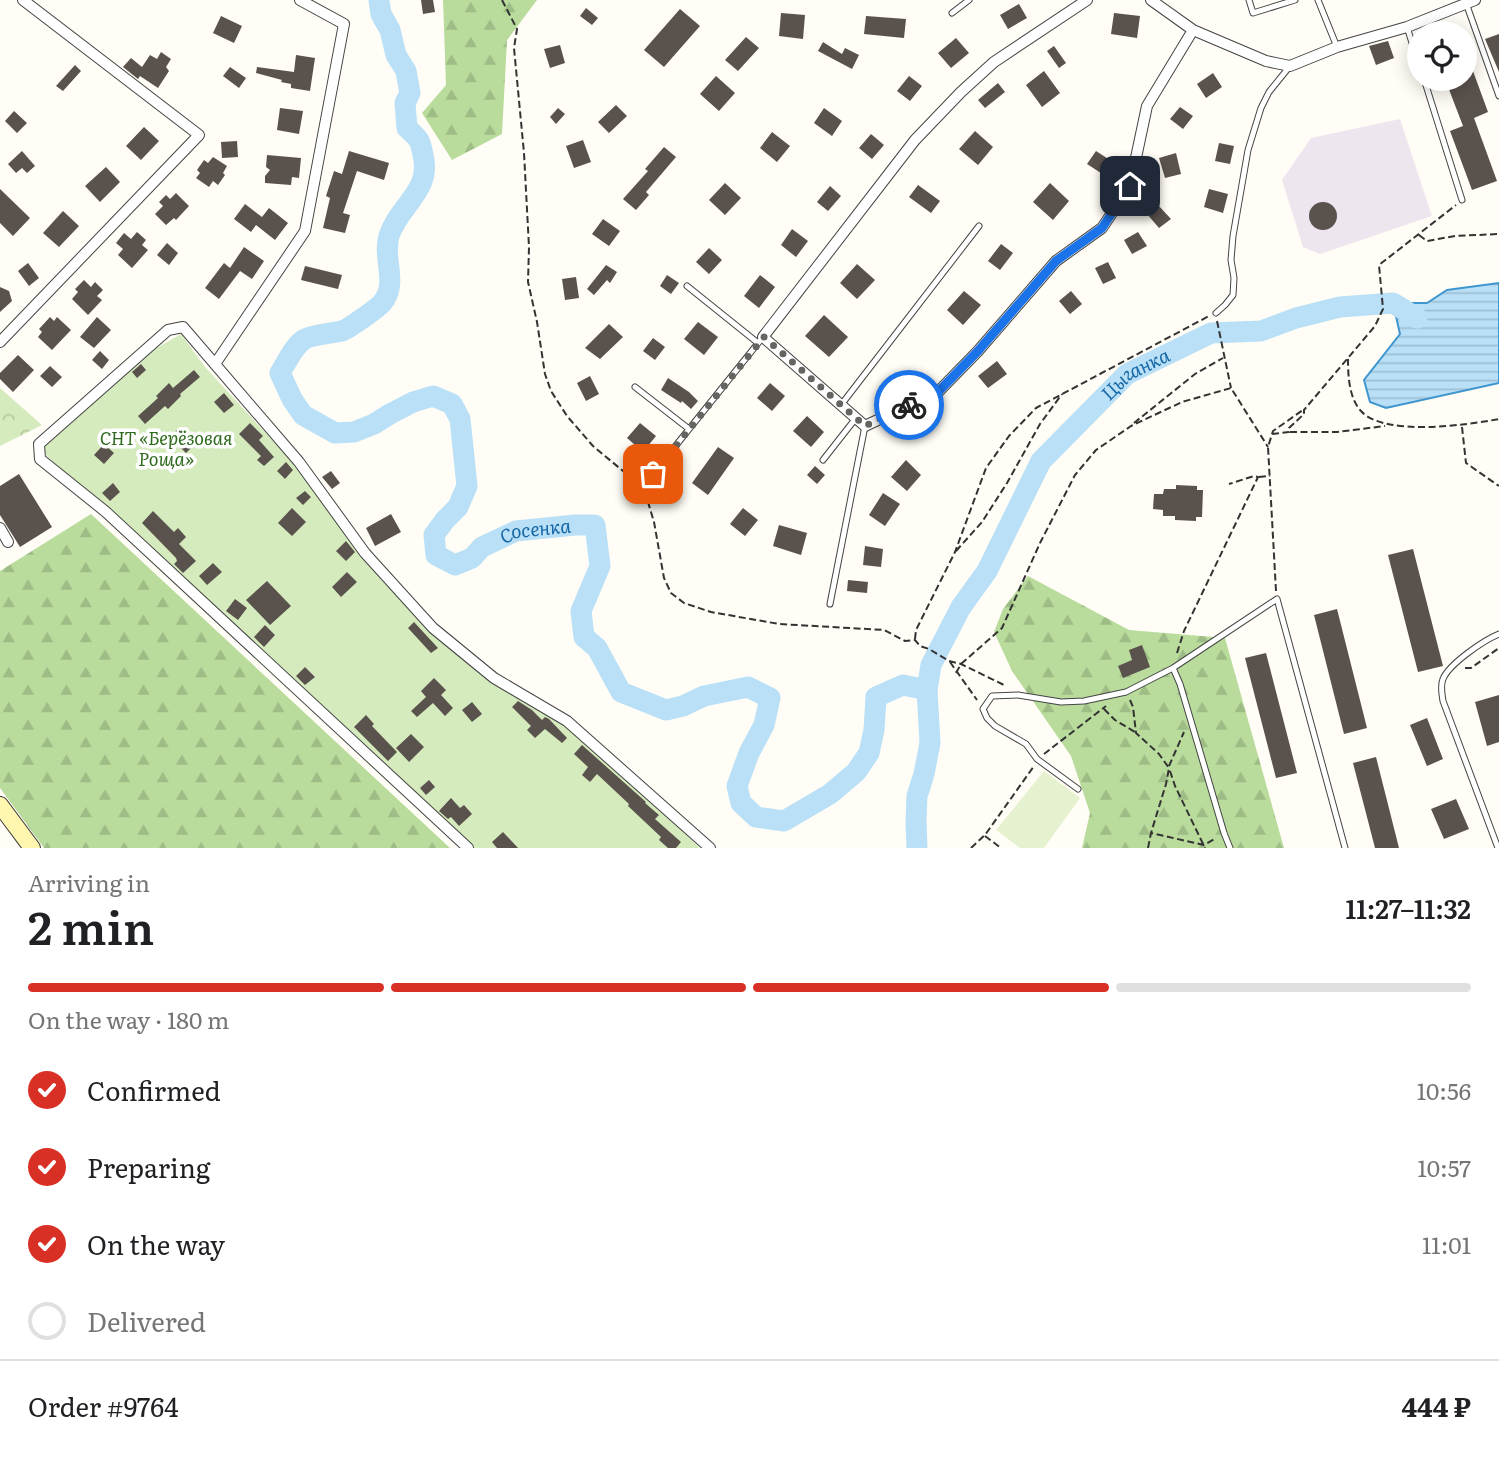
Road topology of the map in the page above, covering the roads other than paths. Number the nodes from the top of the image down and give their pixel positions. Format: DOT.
graph roads {
  1 [pos="23,0"];
  2 [pos="300,0"];
  3 [pos="969,0"];
  4 [pos="1087,0"];
  5 [pos="1151,0"];
  6 [pos="1249,0"];
  7 [pos="1295,0"];
  8 [pos="1318,0"];
  9 [pos="1471,2"];
  10 [pos="952,13"];
  11 [pos="1422,21"];
  12 [pos="1407,27"];
  13 [pos="1193,30"];
  14 [pos="1337,47"];
  15 [pos="1290,66"];
  16 [pos="1428,91"];
  17 [pos="1499,96"];
  18 [pos="1462,200"];
  19 [pos="979,226"];
  20 [pos="687,286"];
  21 [pos="1216,313"];
  22 [pos="761,340"];
  23 [pos="0,342"];
  24 [pos="215,364"];
  25 [pos="635,387"];
  26 [pos="841,405"];
  27 [pos="860,422"];
  28 [pos="689,429"];
  29 [pos="823,460"];
  30 [pos="653,474"];
  31 [pos="0,528"];
  32 [pos="8,542"];
  33 [pos="830,604"];
  34 [pos="1499,634"];
  35 [pos="1173,668"];
  36 [pos="1078,789"];
  37 [pos="0,805"];
  38 [pos="32,848"];
  39 [pos="468,848"];
  40 [pos="710,848"];
  41 [pos="1230,848"];
  42 [pos="1345,848"];
  43 [pos="1498,848"];
  1 -- 23 [label="street"];
  2 -- 24 [label="street"];
  3 -- 10 [label="lane"];
  4 -- 22 [label="street"];
  5 -- 13 [label="street"];
  6 -- 7 [label="lane"];
  8 -- 14 [label="lane"];
  9 -- 11 [label="street"];
  9 -- 17 [label="lane"];
  12 -- 14 [label="street"];
  13 -- 15 [label="street"];
  13 -- 27 [label="street"];
  14 -- 15 [label="street"];
  15 -- 21 [label="lane"];
  16 -- 18 [label="lane"];
  19 -- 26 [label="lane"];
  20 -- 22 [label="lane"];
  22 -- 26 [label="street"];
  22 -- 28 [label="lane"];
  24 -- 39 [label="street"];
  24 -- 40 [label="street"];
  25 -- 28 [label="lane"];
  26 -- 27 [label="street"];
  27 -- 29 [label="lane"];
  27 -- 33 [label="lane"];
  28 -- 30 [label="lane"];
  31 -- 32 [label="street"];
  34 -- 43 [label="lane"];
  35 -- 36 [label="lane"];
  35 -- 41 [label="lane"];
  35 -- 42 [label="lane"];
  37 -- 38 [label="street"];
}
